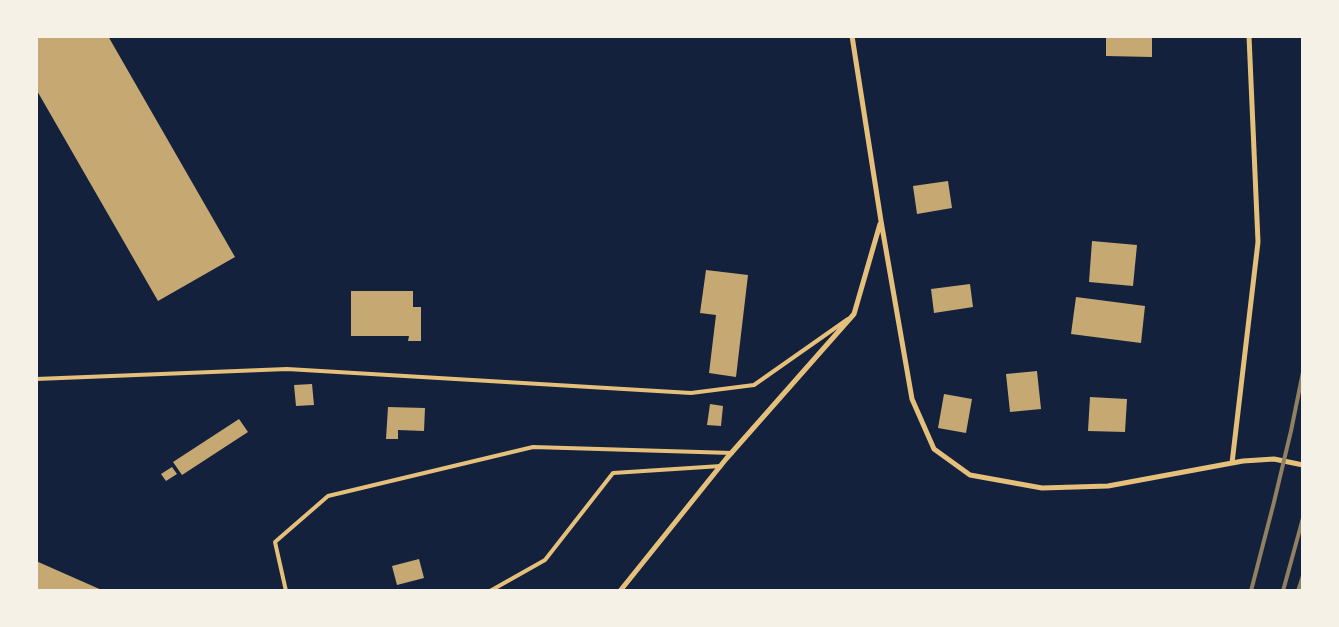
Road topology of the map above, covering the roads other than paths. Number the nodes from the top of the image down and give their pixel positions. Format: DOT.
graph roads {
  1 [pos="852,36"];
  2 [pos="1249,36"];
  3 [pos="881,221"];
  4 [pos="854,314"];
  5 [pos="36,379"];
  6 [pos="732,453"];
  7 [pos="1232,463"];
  8 [pos="721,466"];
  9 [pos="1303,466"];
  10 [pos="286,591"];
  11 [pos="490,591"];
  12 [pos="620,591"];
  1 -- 3 [label="street"];
  2 -- 7 [label="street"];
  3 -- 4 [label="street"];
  3 -- 7 [label="street"];
  4 -- 5 [label="lane"];
  4 -- 6 [label="street"];
  6 -- 8 [label="street"];
  6 -- 10 [label="lane"];
  7 -- 9 [label="street"];
  8 -- 11 [label="lane"];
  8 -- 12 [label="street"];
}
